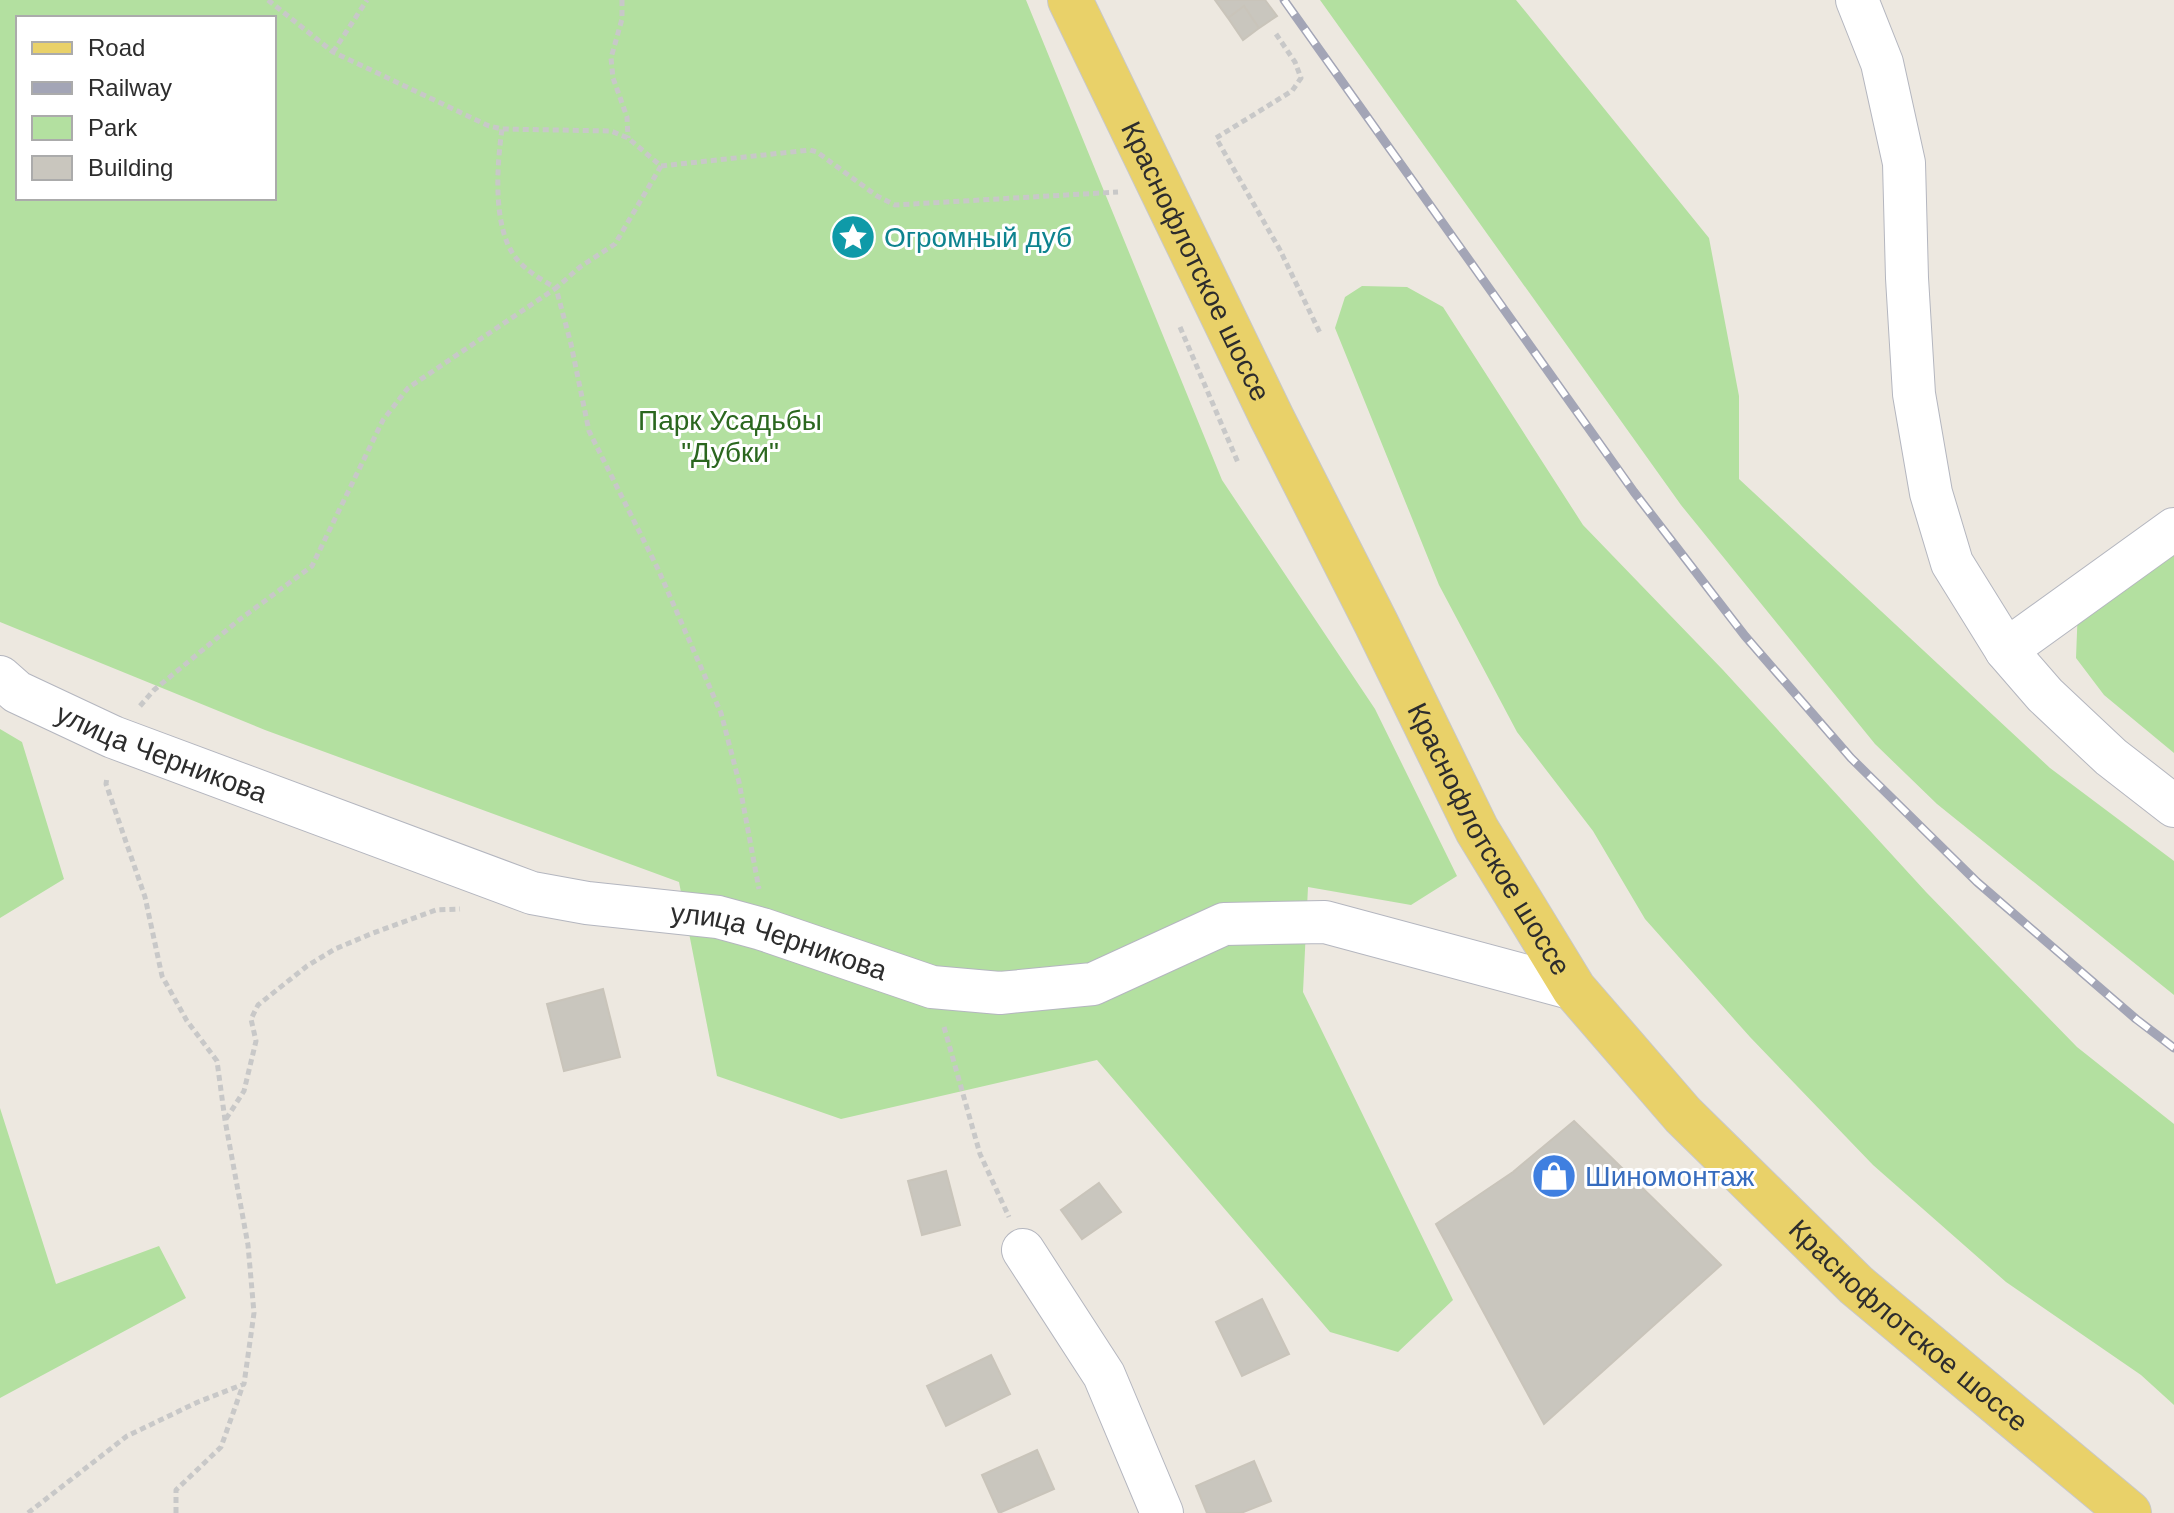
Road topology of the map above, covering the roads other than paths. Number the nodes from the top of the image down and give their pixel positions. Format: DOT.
graph roads {
  1 [pos="1070,0"];
  2 [pos="1857,0"];
  3 [pos="2174,529"];
  4 [pos="2006,650"];
  5 [pos="6,689"];
  6 [pos="2174,806"];
  7 [pos="1574,989"];
  8 [pos="1023,1250"];
  9 [pos="1162,1513"];
  10 [pos="2129,1513"];
  1 -- 7 [label="main road, Краснофлотское шоссе"];
  2 -- 4 [label="street"];
  3 -- 4 [label="street"];
  4 -- 6 [label="street"];
  5 -- 7 [label="street, улица Черникова"];
  7 -- 10 [label="main road, Краснофлотское шоссе"];
  8 -- 9 [label="street"];
}
